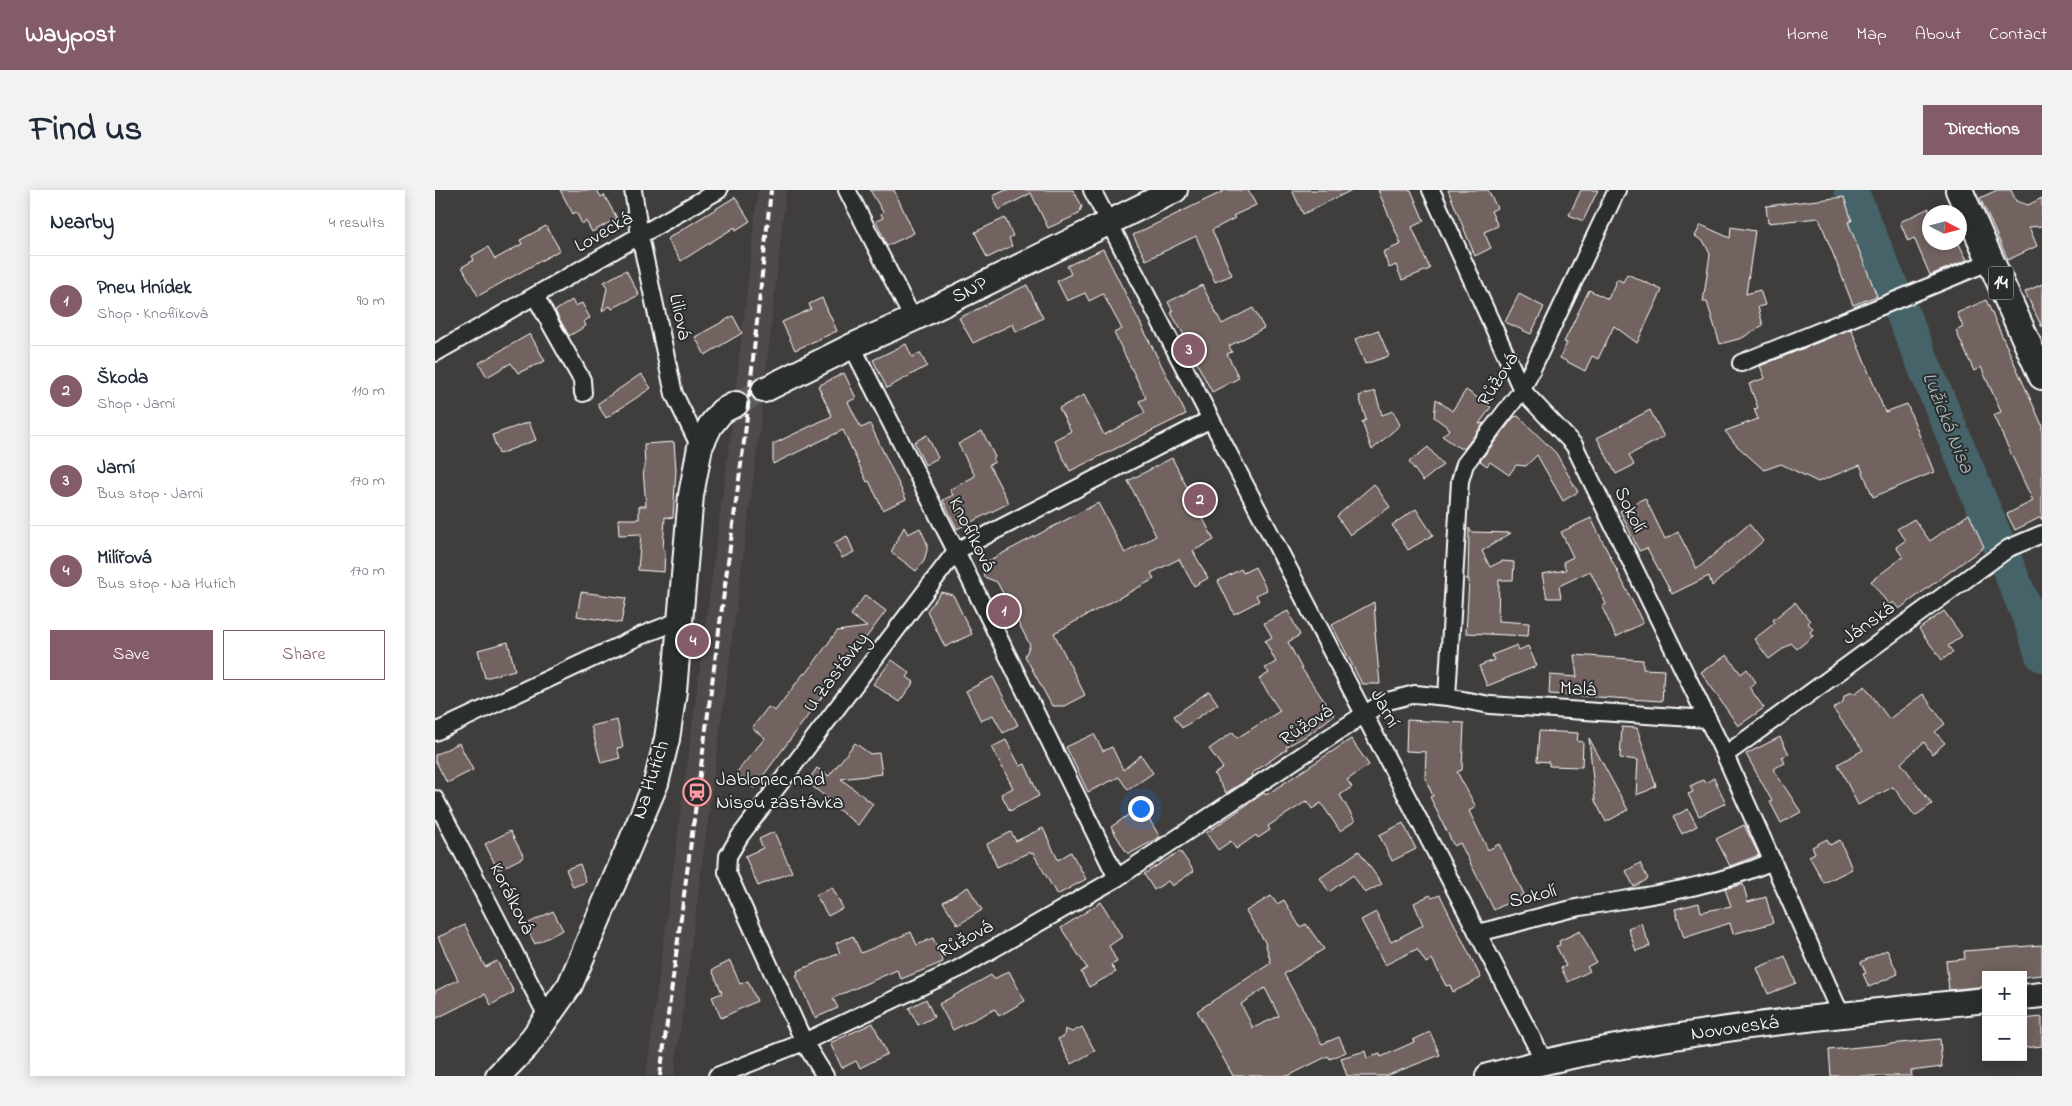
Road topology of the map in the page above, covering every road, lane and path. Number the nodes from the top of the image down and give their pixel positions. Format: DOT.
graph roads {
  1 [pos="633,190"];
  2 [pos="719,190"];
  3 [pos="847,190"];
  4 [pos="1092,190"];
  5 [pos="1175,190"];
  6 [pos="1431,190"];
  7 [pos="1617,190"];
  8 [pos="1959,190"];
  9 [pos="1108,222"];
  10 [pos="641,236"];
  11 [pos="1991,260"];
  12 [pos="535,296"];
  13 [pos="913,319"];
  14 [pos="851,346"];
  15 [pos="435,353"];
  16 [pos="1741,363"];
  17 [pos="2042,376"];
  18 [pos="764,390"];
  19 [pos="1522,390"];
  20 [pos="583,393"];
  21 [pos="736,404"];
  22 [pos="1209,420"];
  23 [pos="700,447"];
  24 [pos="2042,534"];
  25 [pos="956,551"];
  26 [pos="681,620"];
  27 [pos="1447,697"];
  28 [pos="1363,715"];
  29 [pos="1708,719"];
  30 [pos="435,732"];
  31 [pos="1725,755"];
  32 [pos="435,799"];
  33 [pos="1773,861"];
  34 [pos="1117,878"];
  35 [pos="1477,933"];
  36 [pos="2042,995"];
  37 [pos="2027,997"];
  38 [pos="1982,1000"];
  39 [pos="1841,1015"];
  40 [pos="548,1018"];
  41 [pos="804,1042"];
  42 [pos="1544,1061"];
  43 [pos="498,1076"];
  44 [pos="717,1076"];
  45 [pos="825,1076"];
  46 [pos="1488,1076"];
  1 -- 10 [label="street, Liliová"];
  2 -- 10 [label="street, Lovecká"];
  3 -- 13 [label="street"];
  4 -- 9 [label="street, Jarní"];
  5 -- 9 [label="street, SNP"];
  6 -- 19 [label="street, Sokolí"];
  7 -- 19 [label="street, Růžová"];
  8 -- 11 [label="main road, 14"];
  9 -- 13 [label="street, SNP"];
  9 -- 22 [label="street, Jarní"];
  10 -- 12 [label="street, Lovecká"];
  10 -- 23 [label="street, Liliová"];
  11 -- 16 [label="street"];
  11 -- 17 [label="main road, 14"];
  12 -- 15 [label="street, Lovecká"];
  12 -- 20 [label="street"];
  13 -- 14 [label="street, SNP"];
  14 -- 18 [label="street, SNP"];
  14 -- 25 [label="street, Knoflíková"];
  19 -- 27 [label="street, Růžová"];
  19 -- 29 [label="street, Sokolí"];
  21 -- 23 [label="street"];
  22 -- 25 [label="street, U Zastávky"];
  22 -- 28 [label="street, Jarní"];
  23 -- 26 [label="street, Na Hutích"];
  24 -- 31 [label="street, Jánská"];
  25 -- 34 [label="street, Knoflíková"];
  25 -- 41 [label="street, U Zastávky"];
  26 -- 30 [label="street"];
  26 -- 40 [label="street, Na Hutích"];
  27 -- 28 [label="street, Růžová"];
  27 -- 29 [label="street, Malá"];
  28 -- 34 [label="street, Růžová"];
  28 -- 35 [label="street, Jarní"];
  29 -- 31 [label="street, Sokolí"];
  31 -- 33 [label="street, Sokolí"];
  32 -- 40 [label="street, Korálková"];
  33 -- 35 [label="street, Sokolí"];
  33 -- 39 [label="street, Sokolí"];
  34 -- 41 [label="street, Růžová"];
  35 -- 42 [label="street, Jarní"];
  36 -- 37 [label="street"];
  38 -- 39 [label="street, Novoveská"];
  39 -- 42 [label="street, Novoveská"];
  40 -- 43 [label="street, Na Hutích"];
  41 -- 44 [label="street, Růžová"];
  41 -- 45 [label="street, U Zastávky"];
  42 -- 46 [label="street, Novoveská"];
}
